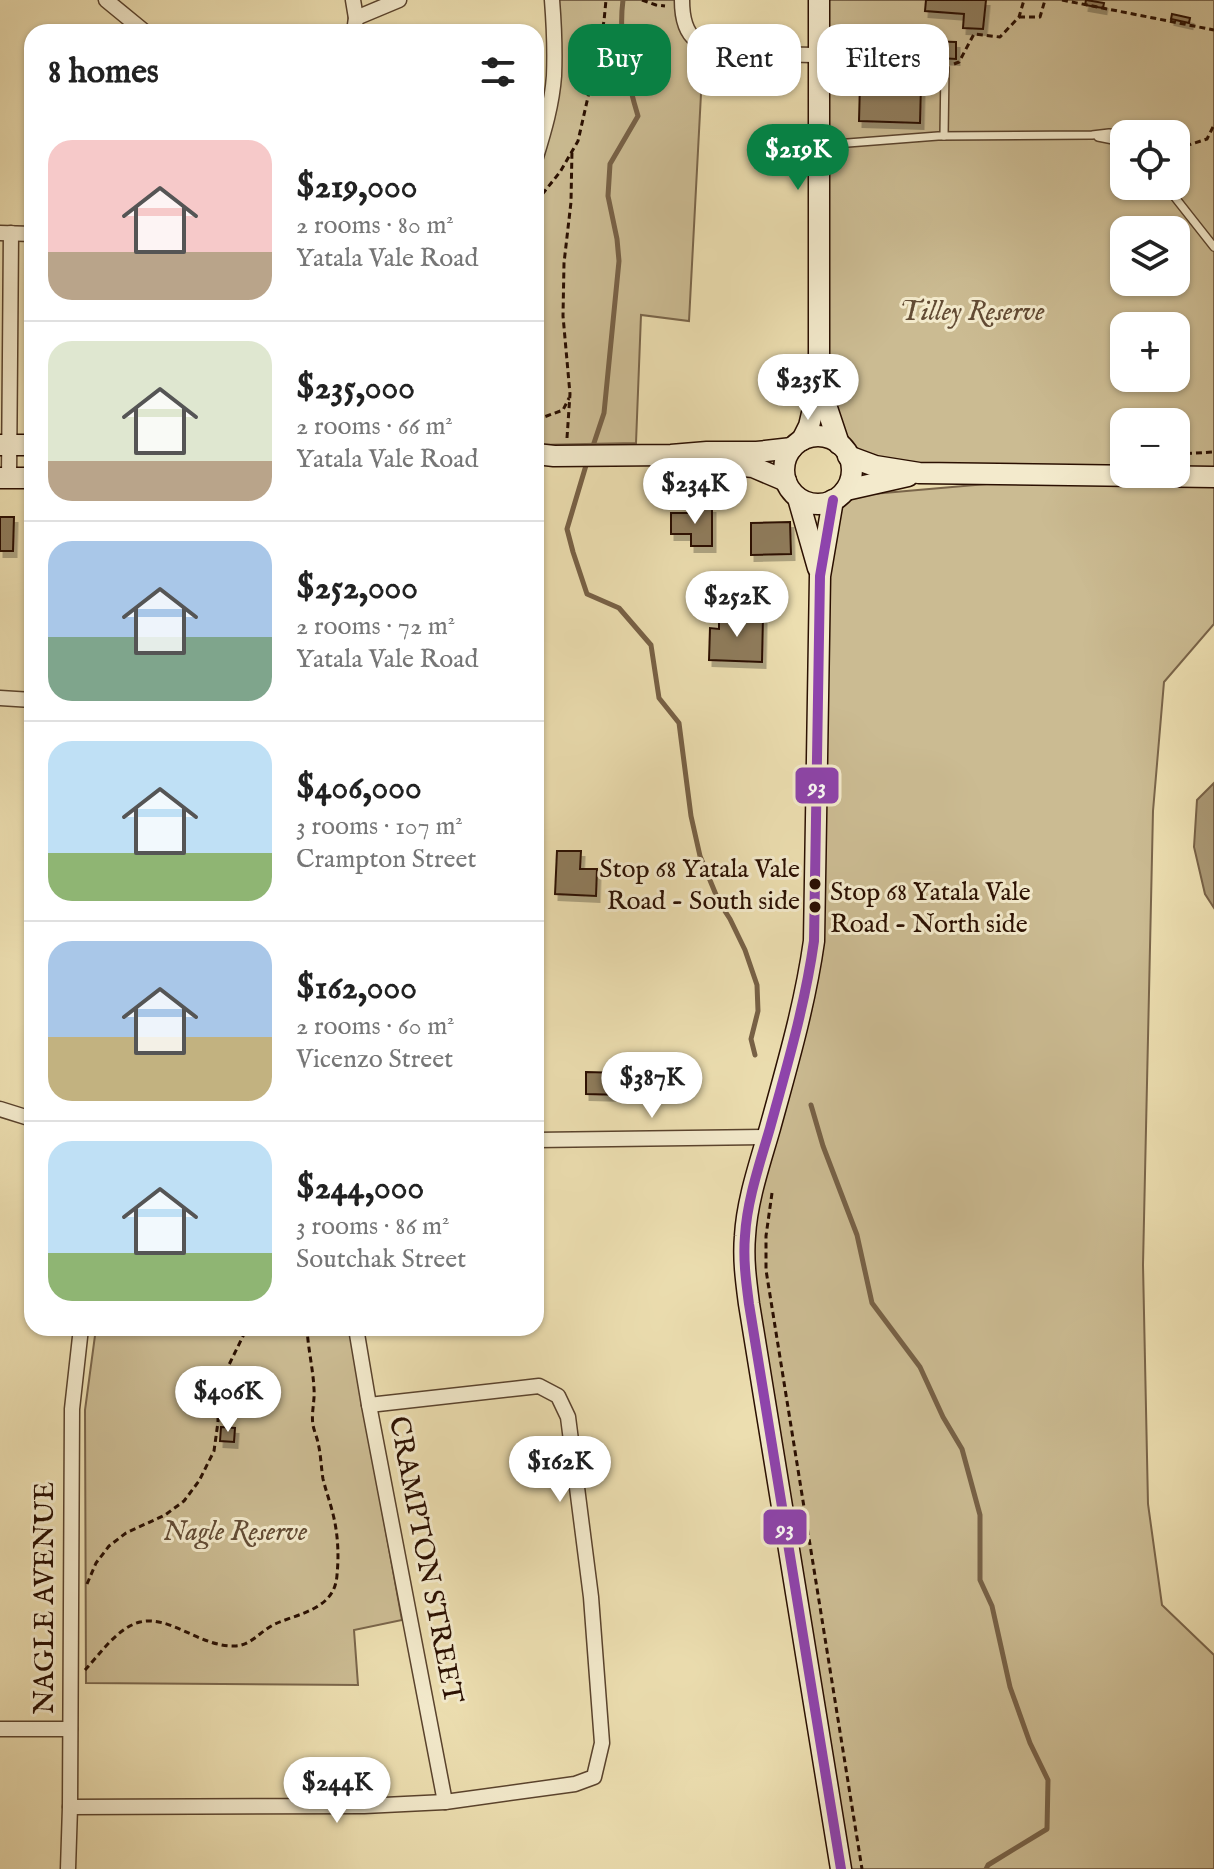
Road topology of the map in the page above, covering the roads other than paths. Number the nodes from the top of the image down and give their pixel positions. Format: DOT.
graph roads {
  1 [pos="106,0"];
  2 [pos="353,0"];
  3 [pos="399,0"];
  4 [pos="552,0"];
  5 [pos="819,0"];
  6 [pos="682,4"];
  7 [pos="135,24"];
  8 [pos="355,24"];
  9 [pos="357,24"];
  10 [pos="819,24"];
  11 [pos="817,55"];
  12 [pos="820,96"];
  13 [pos="945,96"];
  14 [pos="544,127"];
  15 [pos="1110,133"];
  16 [pos="1092,135"];
  17 [pos="944,136"];
  18 [pos="1110,139"];
  19 [pos="820,145"];
  20 [pos="1177,200"];
  21 [pos="5,233"];
  22 [pos="1214,247"];
  23 [pos="819,384"];
  24 [pos="797,444"];
  25 [pos="5,445"];
  26 [pos="844,450"];
  27 [pos="671,455"];
  28 [pos="554,456"];
  29 [pos="919,473"];
  30 [pos="1214,477"];
  31 [pos="5,478"];
  32 [pos="792,489"];
  33 [pos="840,495"];
  34 [pos="820,576"];
  35 [pos="0,698"];
  36 [pos="24,700"];
  37 [pos="0,1109"];
  38 [pos="24,1116"];
  39 [pos="768,1137"];
  40 [pos="544,1140"];
  41 [pos="80,1336"];
  42 [pos="357,1336"];
  43 [pos="369,1405"];
  44 [pos="0,1729"];
  45 [pos="70,1729"];
  46 [pos="445,1802"];
  47 [pos="70,1807"];
  48 [pos="68,1869"];
  49 [pos="841,1869"];
  1 -- 7 [label="street"];
  2 -- 8 [label="street"];
  3 -- 9 [label="street"];
  4 -- 14 [label="street"];
  5 -- 10 [label="main road"];
  6 -- 11 [label="street"];
  12 -- 19 [label="main road"];
  13 -- 17 [label="lane"];
  15 -- 16 [label="lane"];
  16 -- 17 [label="lane"];
  16 -- 18 [label="lane"];
  17 -- 19 [label="lane"];
  19 -- 23 [label="main road"];
  20 -- 22 [label="lane"];
  21 -- 25 [label="street"];
  23 -- 24 [label="main road"];
  23 -- 26 [label="main road"];
  24 -- 26 [label="main road"];
  24 -- 27 [label="main road"];
  24 -- 32 [label="main road"];
  25 -- 31 [label="street"];
  26 -- 29 [label="main road"];
  26 -- 33 [label="main road"];
  27 -- 28 [label="main road"];
  27 -- 32 [label="main road"];
  29 -- 30 [label="main road"];
  29 -- 33 [label="main road"];
  32 -- 33 [label="main road"];
  32 -- 34 [label="main road"];
  33 -- 34 [label="main road"];
  34 -- 39 [label="main road"];
  35 -- 36 [label="street"];
  37 -- 38 [label="street"];
  39 -- 40 [label="street"];
  39 -- 49 [label="main road"];
  41 -- 45 [label="street, NAGLE AVENUE"];
  42 -- 43 [label="street, CRAMPTON STREET"];
  43 -- 46 [label="street, CRAMPTON STREET"];
  43 -- 46 [label="street"];
  44 -- 45 [label="street"];
  45 -- 47 [label="street, NAGLE AVENUE"];
  46 -- 47 [label="street"];
  47 -- 48 [label="street, NAGLE AVENUE"];
}
